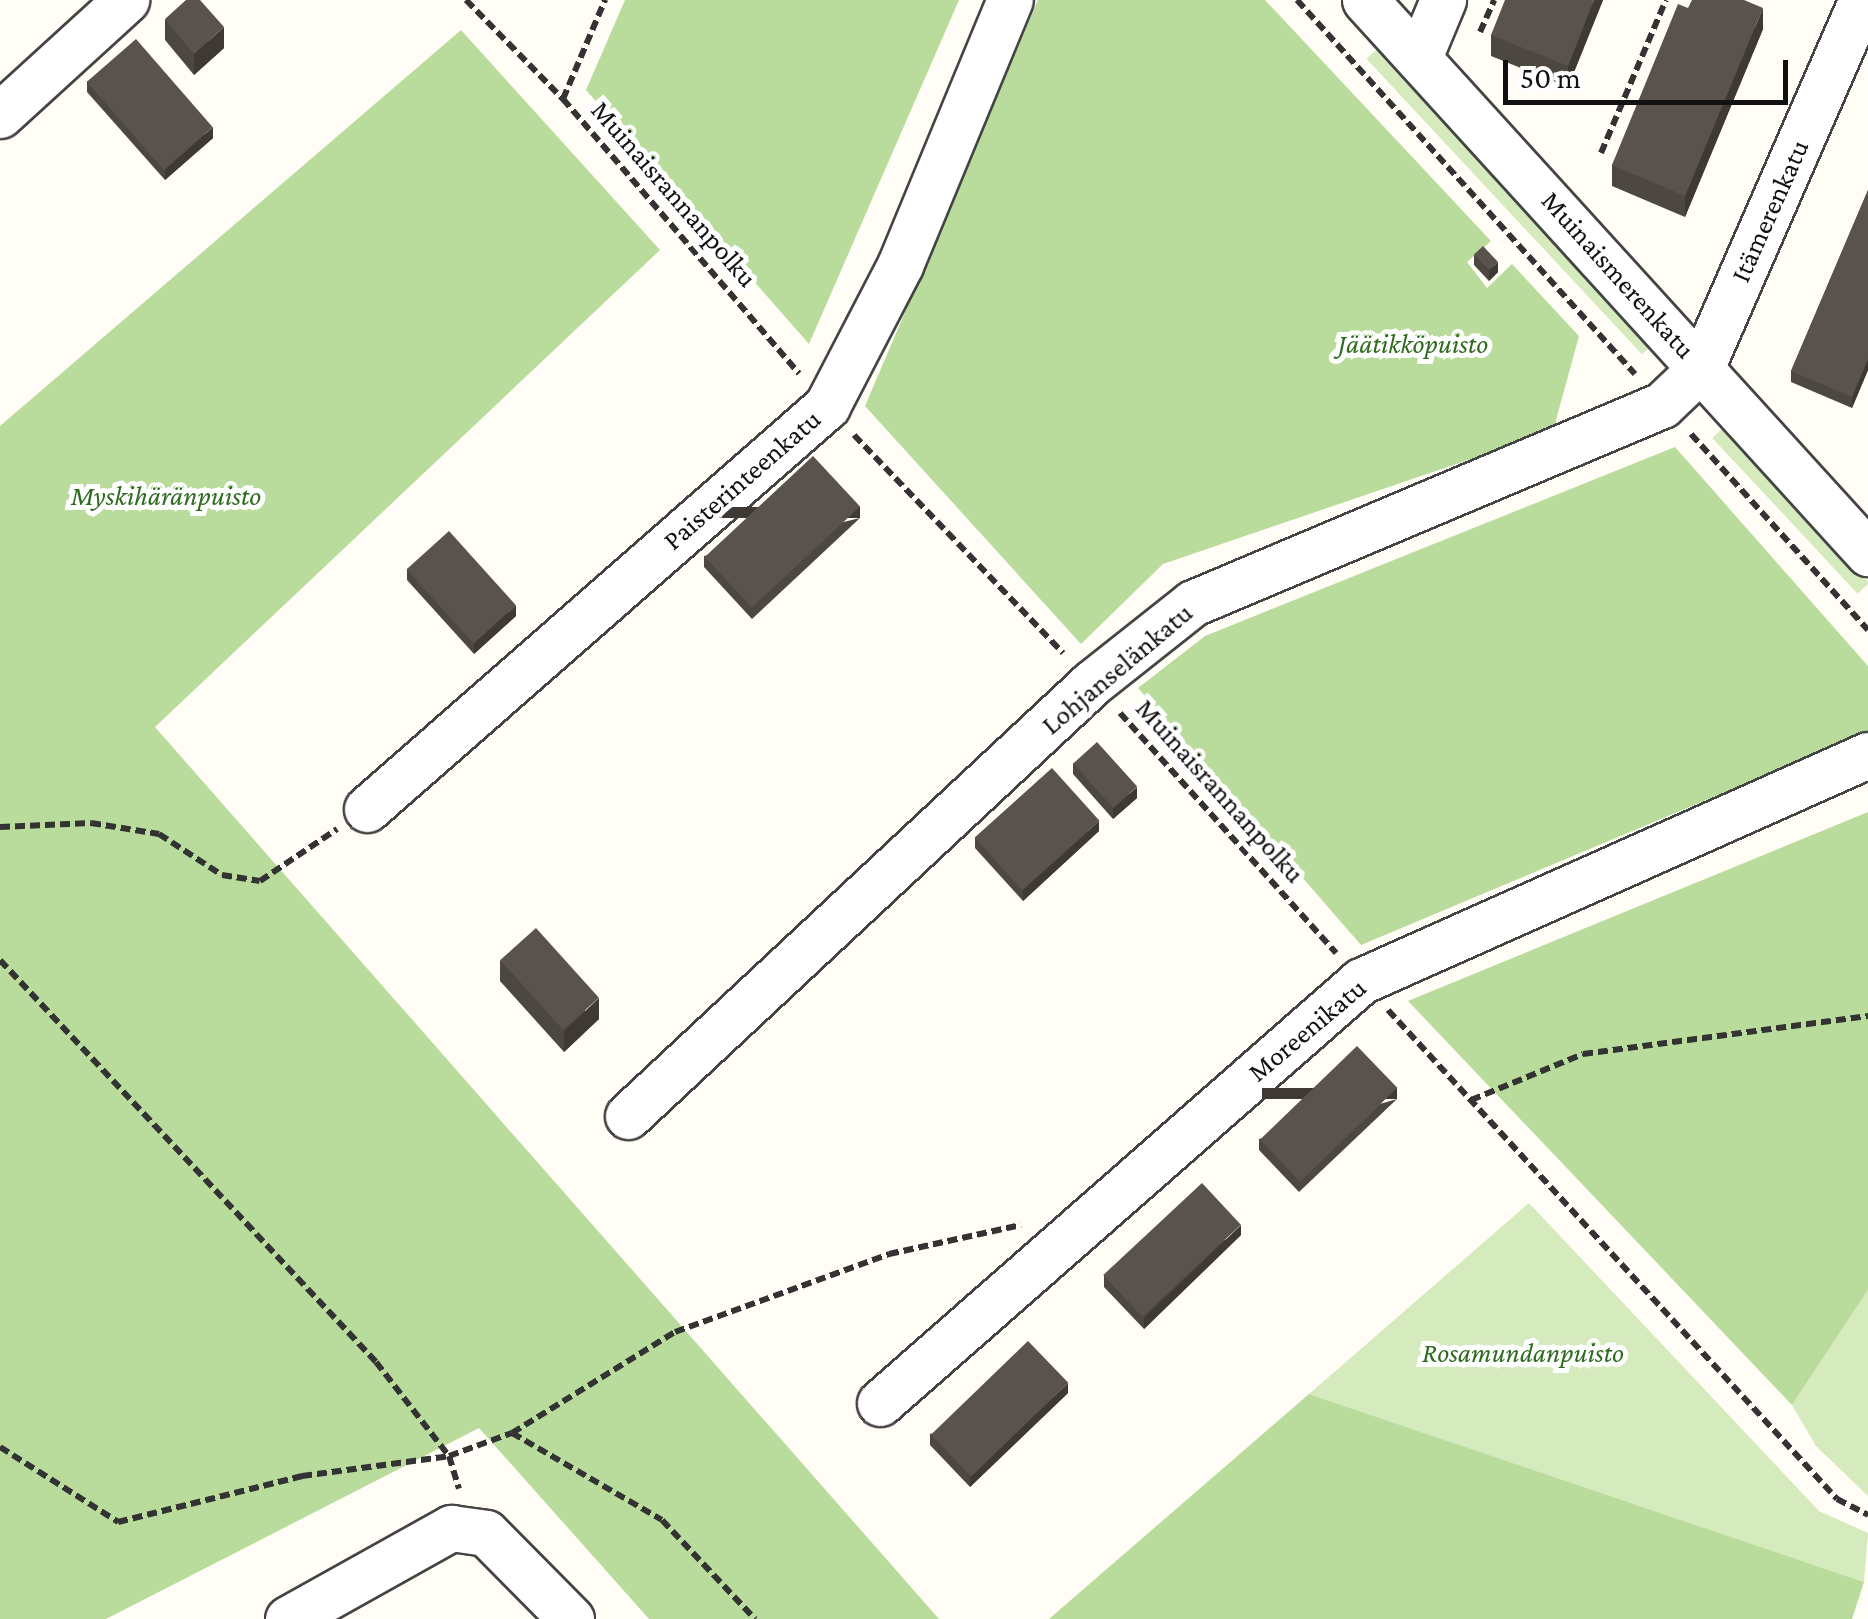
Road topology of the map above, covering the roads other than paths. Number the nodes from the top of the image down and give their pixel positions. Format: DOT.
graph roads {
  1 [pos="126,0"];
  2 [pos="1010,0"];
  3 [pos="1365,0"];
  4 [pos="1443,0"];
  5 [pos="1862,0"];
  6 [pos="1420,54"];
  7 [pos="0,116"];
  8 [pos="1701,368"];
  9 [pos="1868,553"];
  10 [pos="1868,755"];
  11 [pos="367,810"];
  12 [pos="628,1116"];
  13 [pos="880,1403"];
  14 [pos="288,1619"];
  15 [pos="572,1619"];
  1 -- 7 [label="street"];
  2 -- 11 [label="street, Paisterinteenkatu"];
  3 -- 6 [label="street, Muinaismerenkatu"];
  4 -- 6 [label="street"];
  5 -- 8 [label="street, Itämerenkatu"];
  6 -- 8 [label="street, Muinaismerenkatu"];
  8 -- 9 [label="street, Muinaismerenkatu"];
  8 -- 12 [label="street, Lohjanselänkatu"];
  10 -- 13 [label="street, Moreenikatu"];
  14 -- 15 [label="street"];
}
